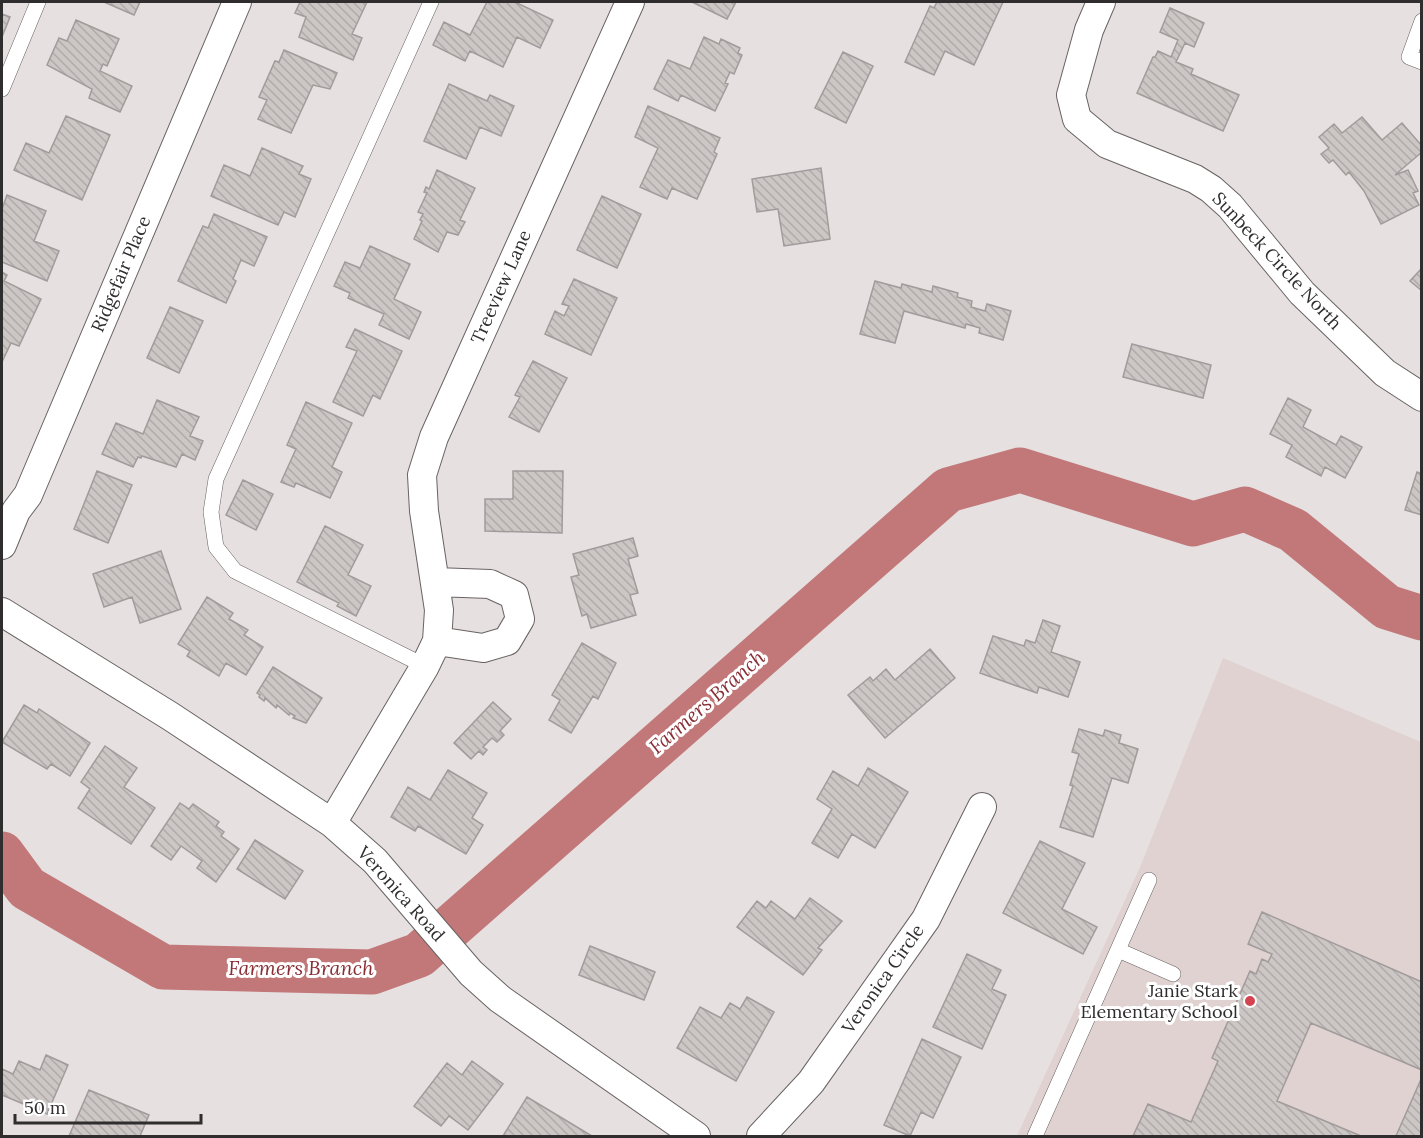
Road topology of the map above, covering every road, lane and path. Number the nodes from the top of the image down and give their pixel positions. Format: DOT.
graph roads {
  1 [pos="38,2"];
  2 [pos="237,2"];
  3 [pos="431,2"];
  4 [pos="630,2"];
  5 [pos="1101,2"];
  6 [pos="1422,21"];
  7 [pos="1422,62"];
  8 [pos="2,89"];
  9 [pos="1422,397"];
  10 [pos="2,545"];
  11 [pos="435,582"];
  12 [pos="2,612"];
  13 [pos="437,641"];
  14 [pos="425,666"];
  15 [pos="982,807"];
  16 [pos="332,823"];
  17 [pos="1149,880"];
  18 [pos="1118,950"];
  19 [pos="1173,974"];
  20 [pos="696,1137"];
  21 [pos="761,1137"];
  22 [pos="1035,1137"];
  1 -- 8 [label="lane"];
  2 -- 10 [label="street, Ridgefair Place"];
  3 -- 14 [label="lane"];
  4 -- 11 [label="street, Treeview Lane"];
  5 -- 9 [label="street, Sunbeck Circle North"];
  6 -- 7 [label="lane"];
  11 -- 13 [label="street, Treeview Lane"];
  11 -- 13 [label="street"];
  12 -- 16 [label="street, Veronica Road"];
  13 -- 14 [label="street, Treeview Lane"];
  14 -- 16 [label="street, Treeview Lane"];
  15 -- 21 [label="street, Veronica Circle"];
  16 -- 20 [label="street, Veronica Road"];
  17 -- 18 [label="lane"];
  18 -- 19 [label="lane"];
  18 -- 22 [label="lane"];
}
